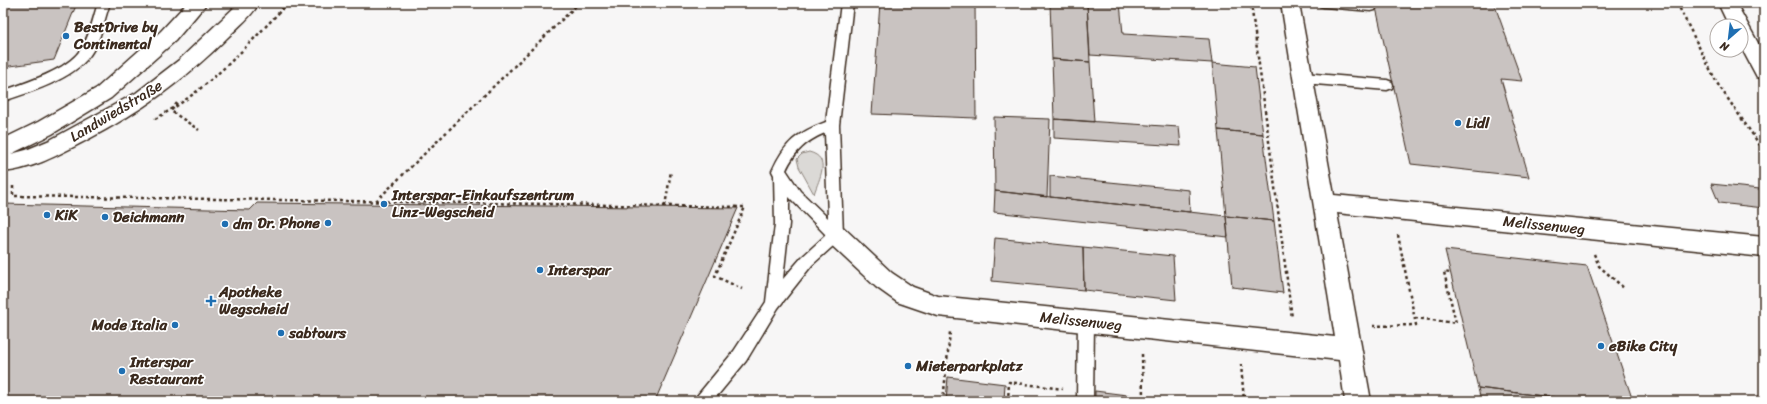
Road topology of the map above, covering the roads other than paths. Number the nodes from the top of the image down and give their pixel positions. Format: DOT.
graph roads {
  1 [pos="104,3"];
  2 [pos="198,3"];
  3 [pos="250,3"];
  4 [pos="847,3"];
  5 [pos="1290,3"];
  6 [pos="1324,3"];
  7 [pos="1727,3"];
  8 [pos="1371,7"];
  9 [pos="1735,18"];
  10 [pos="1749,44"];
  11 [pos="1764,72"];
  12 [pos="1303,78"];
  13 [pos="1387,85"];
  14 [pos="3,96"];
  15 [pos="832,125"];
  16 [pos="3,148"];
  17 [pos="3,163"];
  18 [pos="779,171"];
  19 [pos="1325,203"];
  20 [pos="836,235"];
  21 [pos="1764,247"];
  22 [pos="773,303"];
  23 [pos="1086,322"];
  24 [pos="1350,350"];
  25 [pos="1085,396"];
  26 [pos="703,401"];
  27 [pos="1358,401"];
  1 -- 14 [label="lane"];
  2 -- 16 [label="street, Landwiedstraße"];
  3 -- 17 [label="street, Landwiedstraße"];
  4 -- 15 [label="lane"];
  5 -- 12 [label="street"];
  6 -- 8 [label="lane"];
  7 -- 9 [label="street"];
  10 -- 11 [label="street"];
  12 -- 13 [label="lane"];
  12 -- 19 [label="street"];
  15 -- 18 [label="lane"];
  15 -- 20 [label="lane"];
  18 -- 20 [label="lane"];
  18 -- 22 [label="lane"];
  19 -- 21 [label="street, Melissenweg"];
  19 -- 24 [label="street"];
  20 -- 22 [label="lane"];
  20 -- 23 [label="street, Melissenweg"];
  22 -- 26 [label="lane"];
  23 -- 24 [label="street, Melissenweg"];
  23 -- 25 [label="lane"];
  24 -- 27 [label="street"];
}
